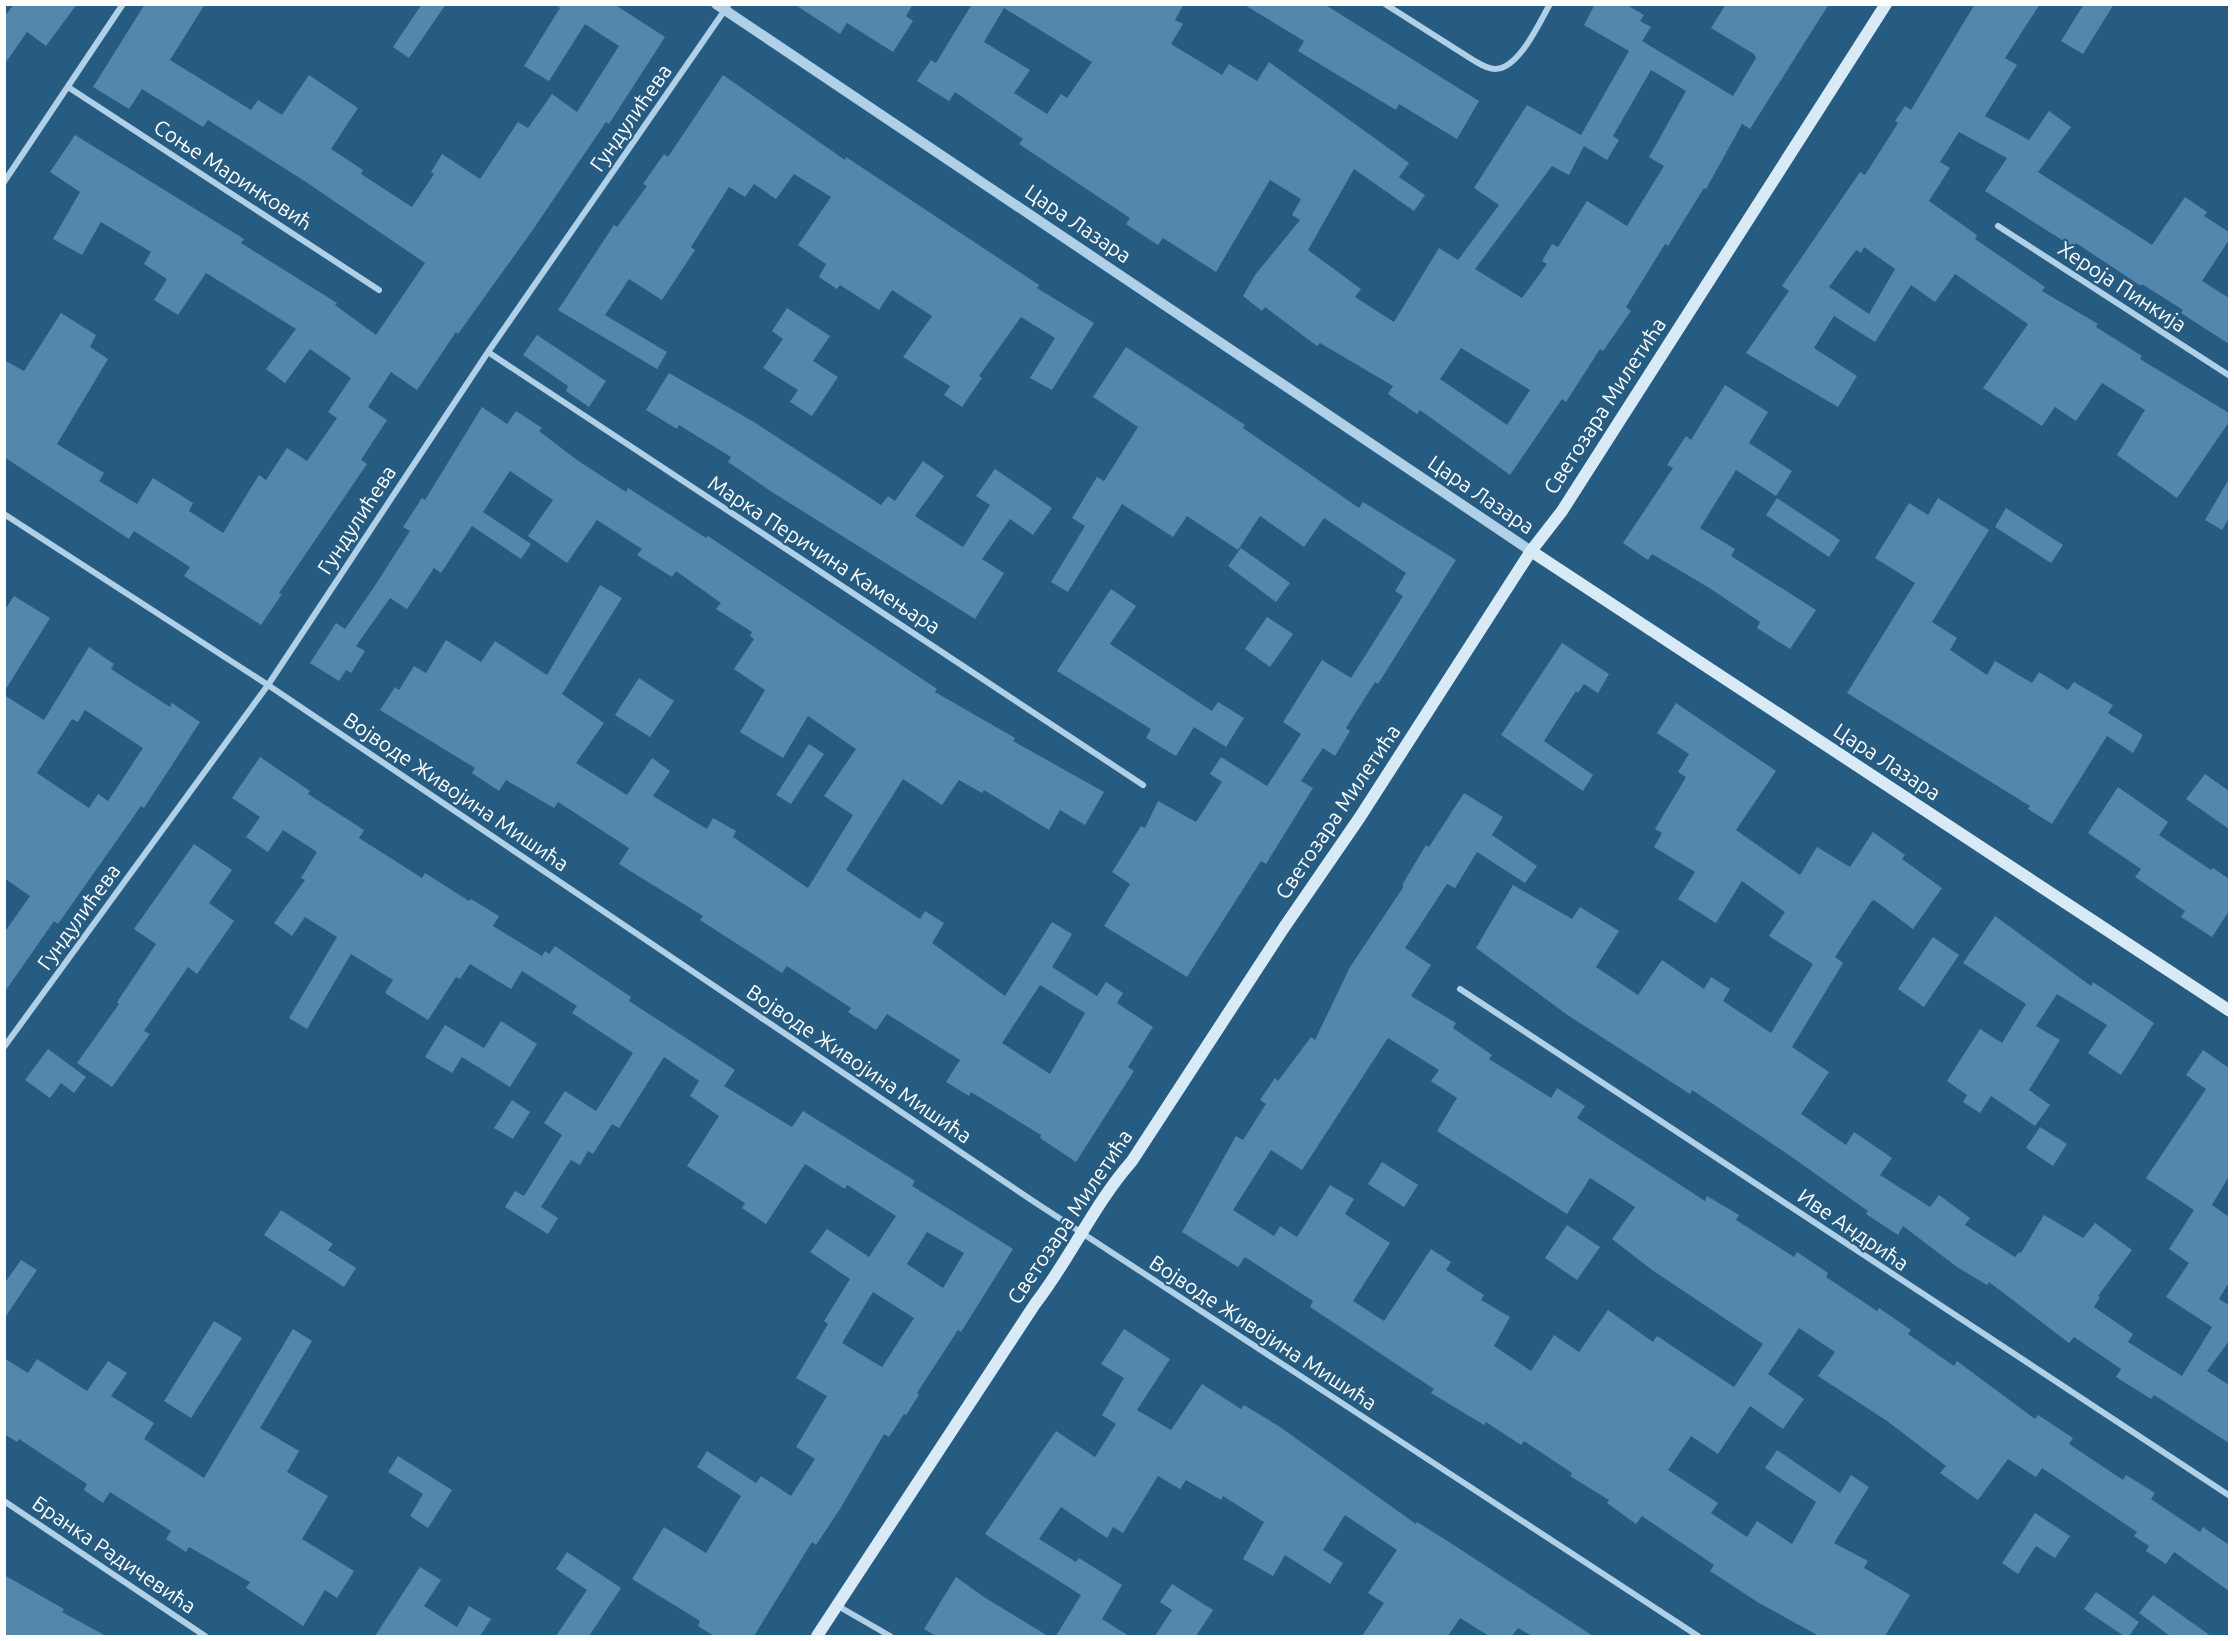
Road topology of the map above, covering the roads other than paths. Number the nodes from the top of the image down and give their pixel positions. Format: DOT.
graph roads {
  1 [pos="123,4"];
  2 [pos="1385,4"];
  3 [pos="1550,4"];
  4 [pos="1886,4"];
  5 [pos="724,6"];
  6 [pos="68,87"];
  7 [pos="4,182"];
  8 [pos="1998,226"];
  9 [pos="379,290"];
  10 [pos="488,352"];
  11 [pos="2229,376"];
  12 [pos="4,514"];
  13 [pos="1531,551"];
  14 [pos="268,685"];
  15 [pos="1143,786"];
  16 [pos="1460,989"];
  17 [pos="2229,1011"];
  18 [pos="4,1047"];
  19 [pos="1081,1233"];
  20 [pos="2229,1496"];
  21 [pos="4,1501"];
  22 [pos="838,1606"];
  23 [pos="205,1636"];
  24 [pos="818,1636"];
  25 [pos="890,1636"];
  26 [pos="1698,1636"];
  1 -- 6 [label="street"];
  2 -- 3 [label="street"];
  4 -- 13 [label="main road, Светозара Милетића"];
  5 -- 10 [label="street, Гундулићева"];
  5 -- 13 [label="street, Цара Лазара"];
  6 -- 7 [label="street"];
  6 -- 9 [label="street, Соње Маринковић"];
  8 -- 11 [label="street, Хероја Пинкија"];
  10 -- 14 [label="street, Гундулићева"];
  10 -- 15 [label="street, Марка Перичина Камењара"];
  12 -- 14 [label="street, Војводе Живојина Мишића"];
  13 -- 17 [label="main road, Цара Лазара"];
  13 -- 19 [label="main road, Светозара Милетића"];
  14 -- 18 [label="street, Гундулићева"];
  14 -- 19 [label="street, Војводе Живојина Мишића"];
  16 -- 20 [label="street, Иве Андрића"];
  19 -- 22 [label="main road, Светозара Милетића"];
  19 -- 26 [label="street, Војводе Живојина Мишића"];
  21 -- 23 [label="street, Бранка Радичевића"];
  22 -- 24 [label="main road, Светозара Милетића"];
  22 -- 25 [label="street"];
}
